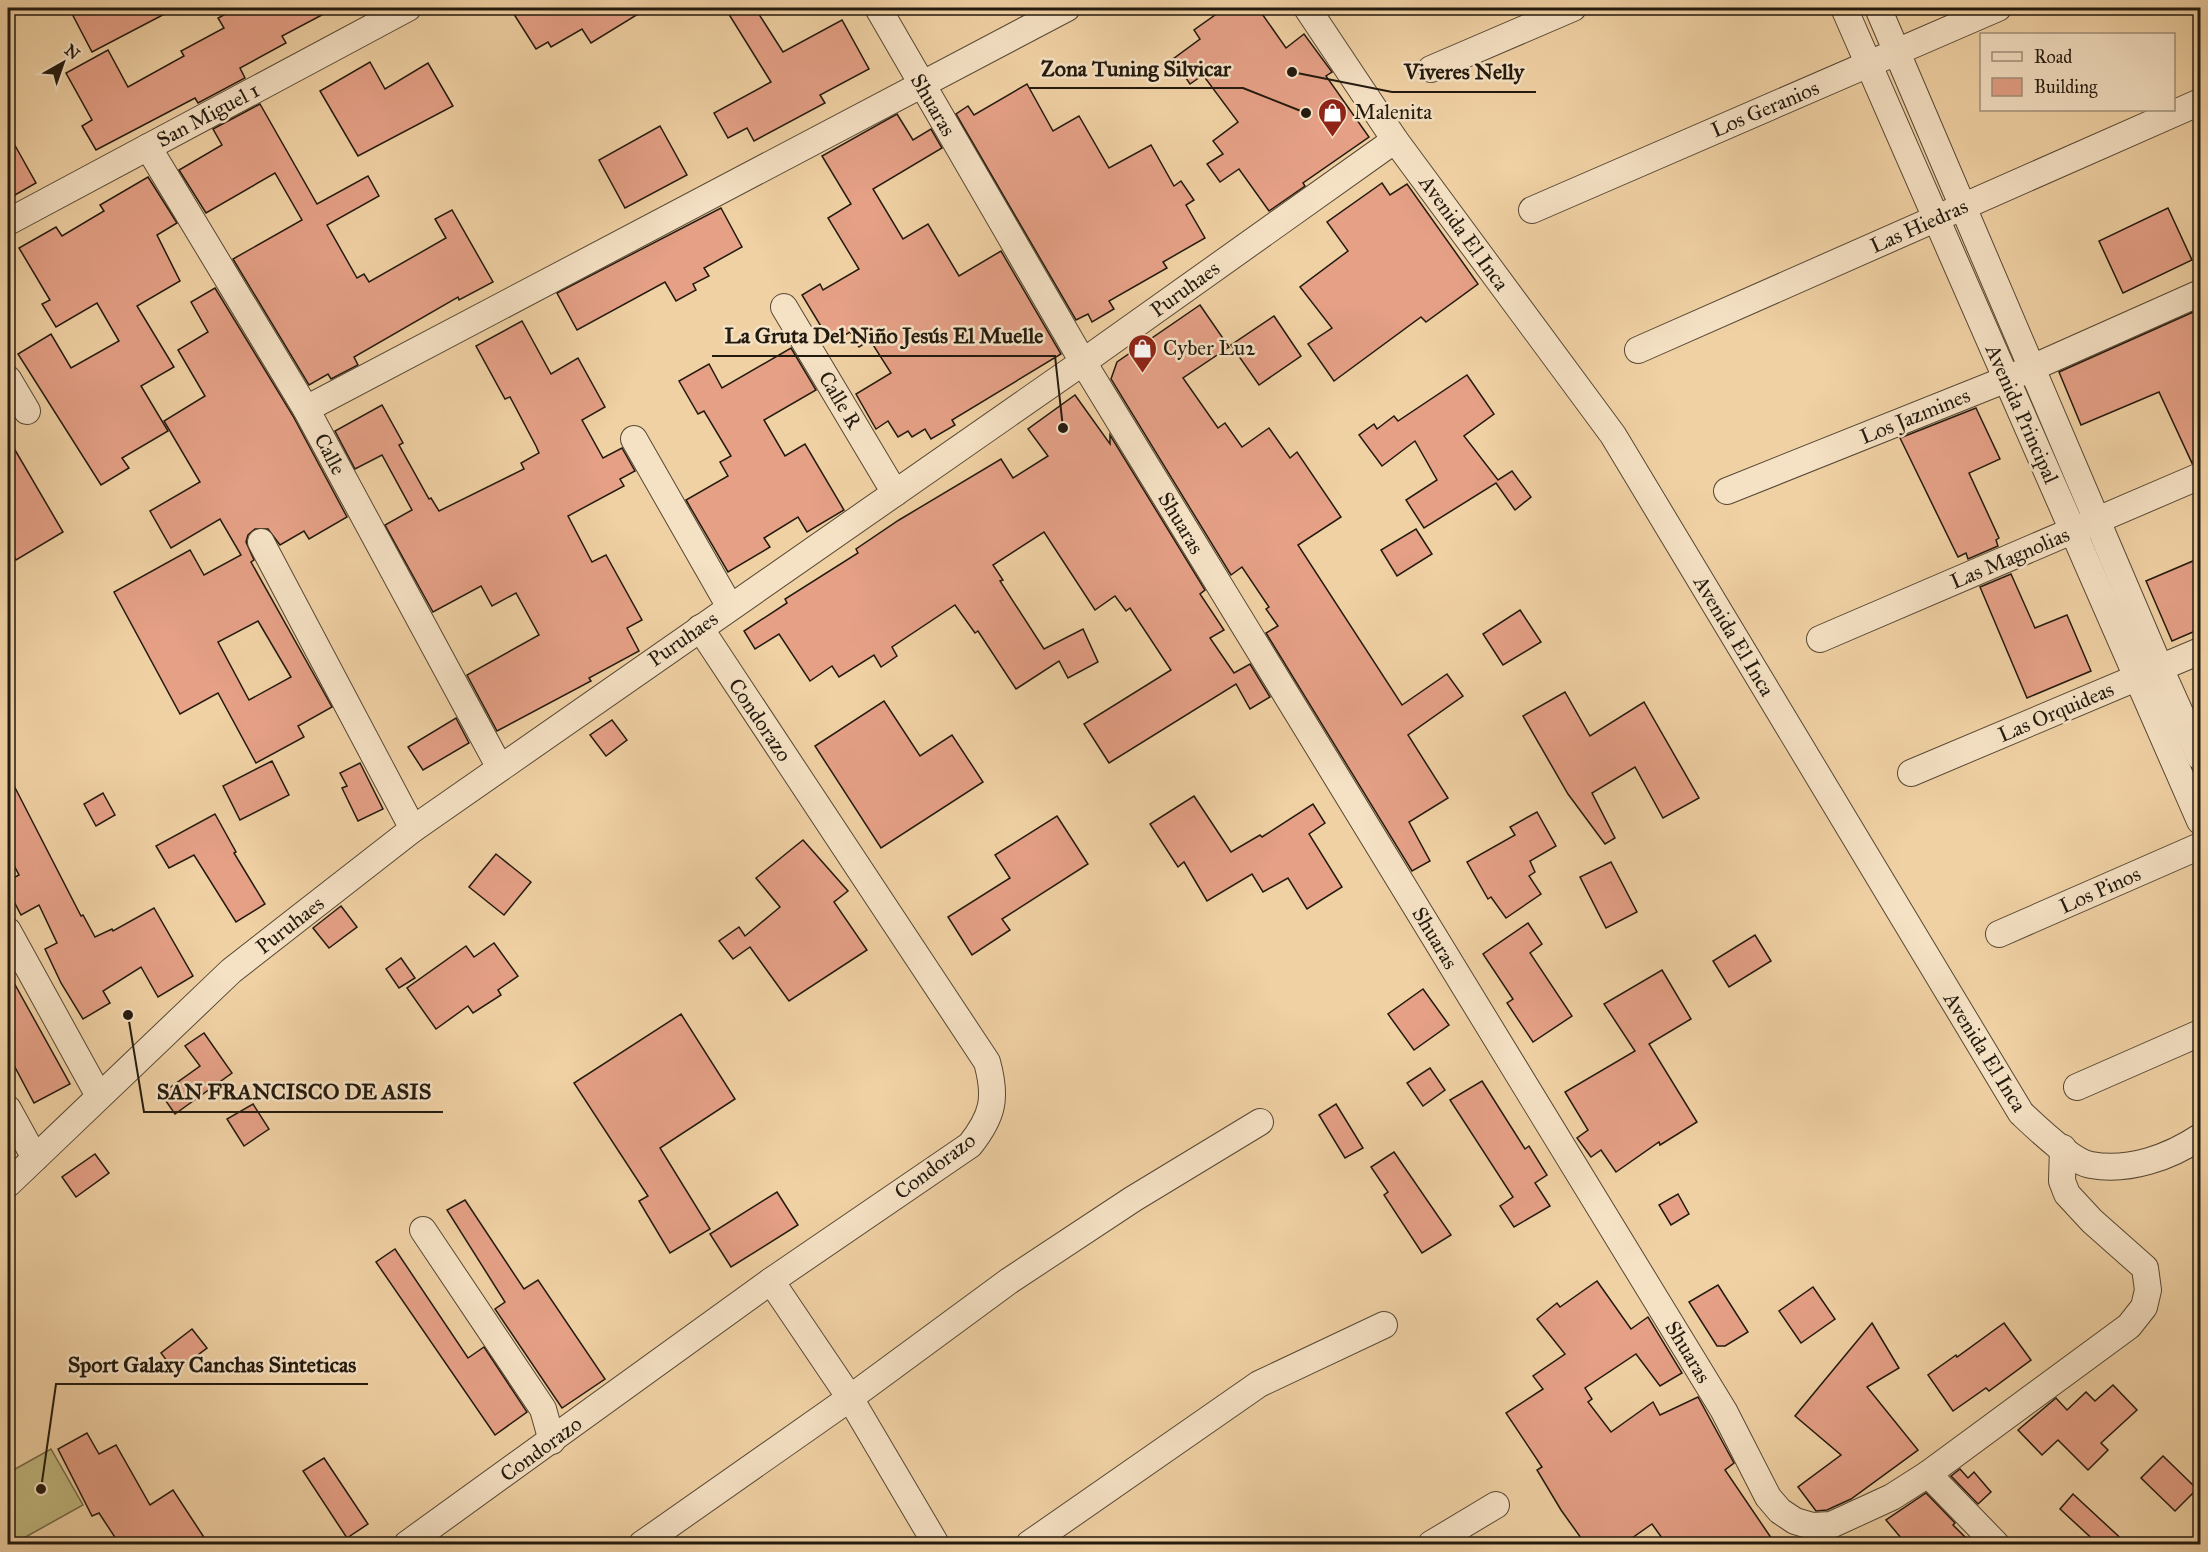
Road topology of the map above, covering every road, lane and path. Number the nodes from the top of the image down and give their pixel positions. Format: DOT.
graph roads {
  1 [pos="408,8"];
  2 [pos="878,8"];
  3 [pos="1067,8"];
  4 [pos="1307,8"];
  5 [pos="1573,8"];
  6 [pos="1844,8"];
  7 [pos="1878,8"];
  8 [pos="1998,8"];
  9 [pos="1897,52"];
  10 [pos="1868,64"];
  11 [pos="1431,69"];
  12 [pos="921,84"];
  13 [pos="2200,102"];
  14 [pos="1395,140"];
  15 [pos="148,147"];
  16 [pos="1963,207"];
  17 [pos="1532,210"];
  18 [pos="1936,219"];
  19 [pos="8,222"];
  20 [pos="2200,293"];
  21 [pos="784,307"];
  22 [pos="1638,350"];
  23 [pos="1083,362"];
  24 [pos="2032,368"];
  25 [pos="8,379"];
  26 [pos="2007,379"];
  27 [pos="306,410"];
  28 [pos="27,411"];
  29 [pos="634,439"];
  30 [pos="2200,476"];
  31 [pos="1727,491"];
  32 [pos="895,493"];
  33 [pos="2097,520"];
  34 [pos="2073,531"];
  35 [pos="261,542"];
  36 [pos="730,607"];
  37 [pos="699,628"];
  38 [pos="1820,639"];
  39 [pos="2200,651"];
  40 [pos="2149,673"];
  41 [pos="2200,757"];
  42 [pos="500,768"];
  43 [pos="1911,773"];
  44 [pos="2200,821"];
  45 [pos="413,829"];
  46 [pos="2200,846"];
  47 [pos="8,931"];
  48 [pos="1999,934"];
  49 [pos="2200,1033"];
  50 [pos="2077,1087"];
  51 [pos="99,1096"];
  52 [pos="8,1109"];
  53 [pos="1260,1122"];
  54 [pos="2200,1137"];
  55 [pos="2063,1148"];
  56 [pos="35,1158"];
  57 [pos="8,1184"];
  58 [pos="423,1230"];
  59 [pos="771,1281"];
  60 [pos="1384,1325"];
  61 [pos="850,1398"];
  62 [pos="552,1441"];
  63 [pos="1928,1474"];
  64 [pos="1496,1505"];
  65 [pos="407,1545"];
  66 [pos="642,1545"];
  67 [pos="936,1545"];
  68 [pos="1029,1545"];
  69 [pos="1431,1545"];
  70 [pos="1996,1545"];
  1 -- 15 [label="street, San Miguel 1"];
  2 -- 12 [label="street, Shuaras"];
  3 -- 12 [label="street"];
  4 -- 14 [label="street, Avenida El Inca"];
  5 -- 11 [label="street"];
  6 -- 10 [label="street, Avenida Principal"];
  7 -- 9 [label="street, Avenida Principal"];
  8 -- 9 [label="street, Los Geranios"];
  9 -- 10 [label="street, Los Geranios"];
  9 -- 16 [label="street, Avenida Principal"];
  10 -- 17 [label="street, Los Geranios"];
  10 -- 18 [label="street, Avenida Principal"];
  12 -- 23 [label="street, Shuaras"];
  12 -- 27 [label="street"];
  13 -- 16 [label="street, Las Hiedras"];
  14 -- 23 [label="street, Puruhaes"];
  14 -- 55 [label="street, Avenida El Inca"];
  15 -- 19 [label="street, San Miguel 1"];
  15 -- 27 [label="street, Calle"];
  16 -- 18 [label="street, Las Hiedras"];
  16 -- 24 [label="street, Avenida Principal"];
  18 -- 22 [label="street, Las Hiedras"];
  18 -- 26 [label="street, Avenida Principal"];
  20 -- 24 [label="street, Los Jazmines"];
  21 -- 32 [label="street, Calle R"];
  23 -- 32 [label="street, Puruhaes"];
  23 -- 63 [label="street, Shuaras"];
  24 -- 26 [label="street, Los Jazmines"];
  24 -- 33 [label="street, Avenida Principal"];
  25 -- 28 [label="street"];
  26 -- 31 [label="street, Los Jazmines"];
  26 -- 34 [label="street, Avenida Principal"];
  27 -- 42 [label="street, Calle"];
  29 -- 36 [label="street"];
  30 -- 33 [label="street, Las Magnolias"];
  32 -- 36 [label="street, Puruhaes"];
  33 -- 34 [label="street, Las Magnolias"];
  33 -- 40 [label="street, Avenida Principal"];
  34 -- 38 [label="street, Las Magnolias"];
  34 -- 40 [label="street, Avenida Principal"];
  35 -- 45 [label="street"];
  36 -- 37 [label="street, Puruhaes"];
  37 -- 42 [label="street, Puruhaes"];
  37 -- 59 [label="street, Condorazo"];
  39 -- 40 [label="street, Las Orquideas"];
  40 -- 41 [label="street, Avenida Principal"];
  40 -- 43 [label="street, Las Orquideas"];
  40 -- 44 [label="street, Avenida Principal"];
  42 -- 45 [label="street, Puruhaes"];
  45 -- 51 [label="street, Puruhaes"];
  46 -- 48 [label="street, Los Pinos"];
  47 -- 51 [label="street"];
  49 -- 50 [label="street"];
  51 -- 56 [label="street, Puruhaes"];
  52 -- 56 [label="street"];
  53 -- 61 [label="street"];
  54 -- 55 [label="street, Avenida El Inca"];
  55 -- 63 [label="street, Shuaras"];
  56 -- 57 [label="street, Puruhaes"];
  58 -- 62 [label="street"];
  59 -- 61 [label="street"];
  59 -- 62 [label="street, Condorazo"];
  60 -- 68 [label="street"];
  61 -- 66 [label="street"];
  61 -- 67 [label="street"];
  62 -- 65 [label="street, Condorazo"];
  63 -- 70 [label="street"];
  64 -- 69 [label="street"];
}
